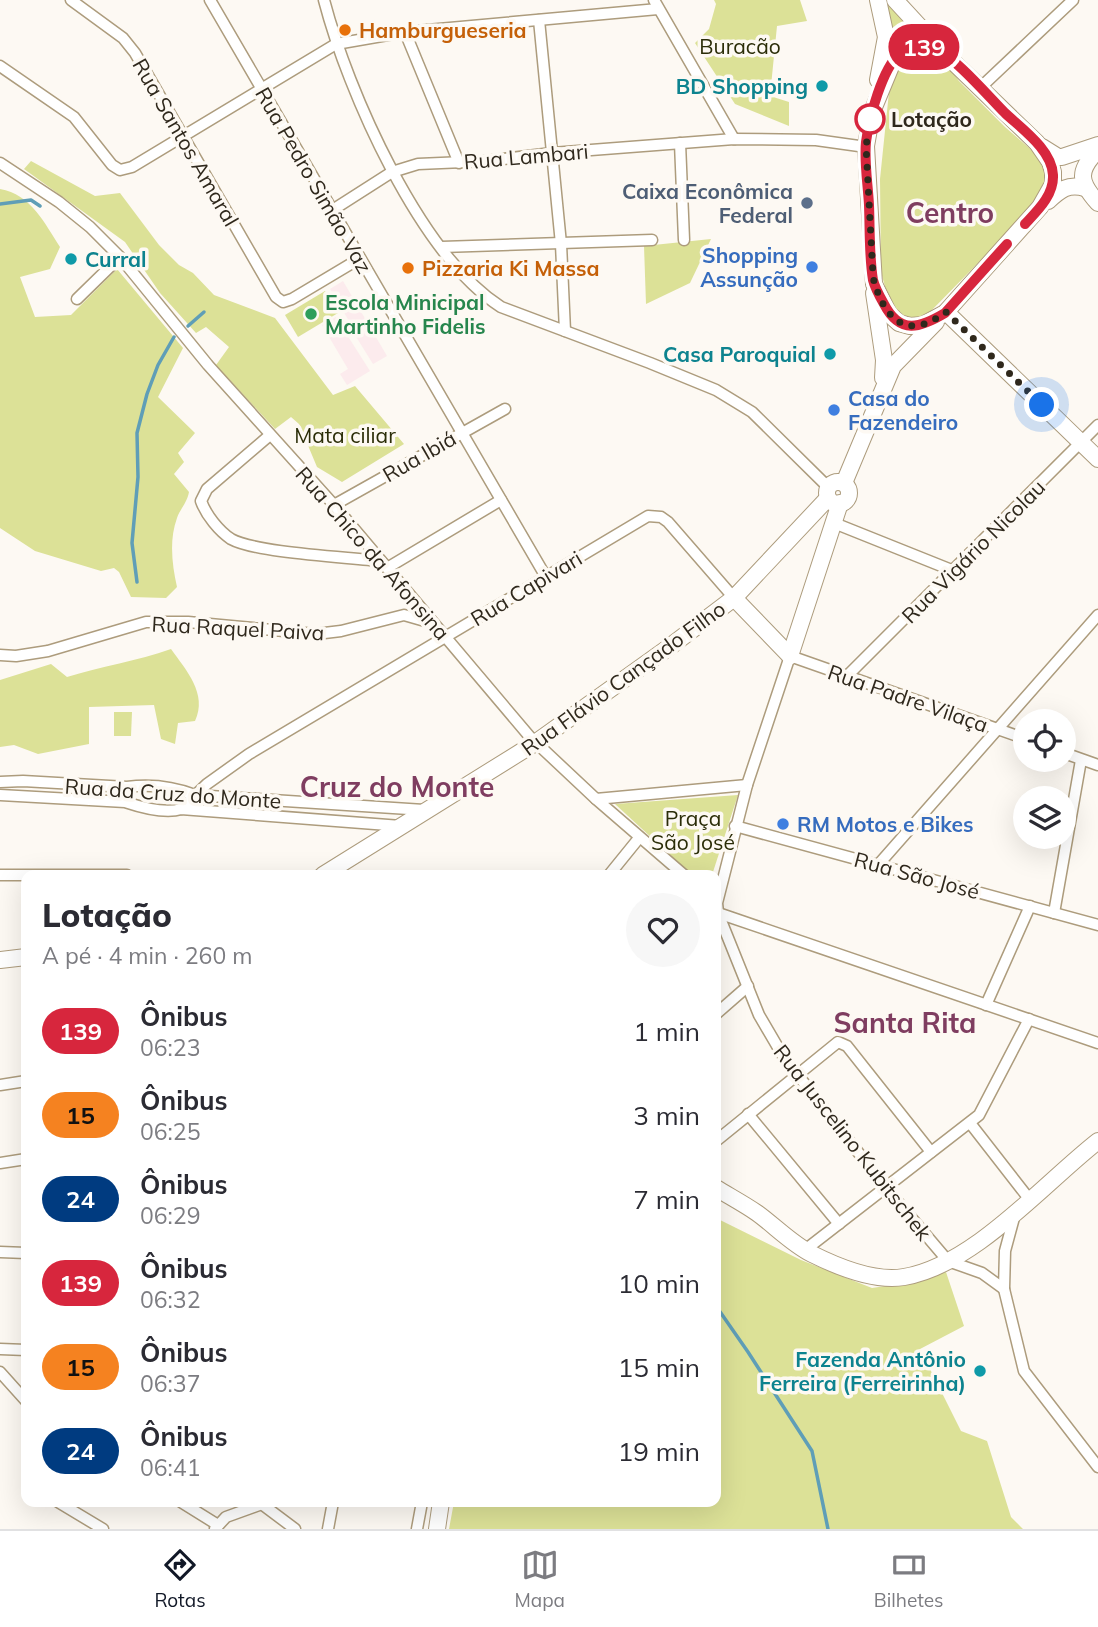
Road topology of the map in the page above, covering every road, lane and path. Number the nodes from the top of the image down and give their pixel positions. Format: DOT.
graph roads {
  1 [pos="71,0"];
  2 [pos="210,0"];
  3 [pos="324,0"];
  4 [pos="878,0"];
  5 [pos="895,0"];
  6 [pos="1073,0"];
  7 [pos="656,4"];
  8 [pos="539,20"];
  9 [pos="405,32"];
  10 [pos="336,44"];
  11 [pos="945,54"];
  12 [pos="0,66"];
  13 [pos="980,88"];
  14 [pos="262,90"];
  15 [pos="874,104"];
  16 [pos="184,135"];
  17 [pos="734,139"];
  18 [pos="680,143"];
  19 [pos="1037,143"];
  20 [pos="1098,147"];
  21 [pos="866,148"];
  22 [pos="552,153"];
  23 [pos="0,163"];
  24 [pos="459,163"];
  25 [pos="392,172"];
  26 [pos="1085,188"];
  27 [pos="1098,203"];
  28 [pos="1040,207"];
  29 [pos="331,211"];
  30 [pos="652,240"];
  31 [pos="684,240"];
  32 [pos="561,244"];
  33 [pos="442,247"];
  34 [pos="120,257"];
  35 [pos="359,259"];
  36 [pos="874,284"];
  37 [pos="77,299"];
  38 [pos="946,312"];
  39 [pos="565,331"];
  40 [pos="881,391"];
  41 [pos="505,409"];
  42 [pos="1098,425"];
  43 [pos="462,432"];
  44 [pos="270,435"];
  45 [pos="1081,442"];
  46 [pos="1098,459"];
  47 [pos="835,493"];
  48 [pos="501,500"];
  49 [pos="334,505"];
  50 [pos="834,523"];
  51 [pos="384,564"];
  52 [pos="954,571"];
  53 [pos="546,577"];
  54 [pos="734,598"];
  55 [pos="1098,615"];
  56 [pos="435,624"];
  57 [pos="446,635"];
  58 [pos="785,650"];
  59 [pos="0,655"];
  60 [pos="846,677"];
  61 [pos="998,729"];
  62 [pos="1013,734"];
  63 [pos="536,743"];
  64 [pos="1076,758"];
  65 [pos="1081,760"];
  66 [pos="1098,765"];
  67 [pos="0,782"];
  68 [pos="747,785"];
  69 [pos="0,794"];
  70 [pos="195,795"];
  71 [pos="596,799"];
  72 [pos="181,809"];
  73 [pos="430,810"];
  74 [pos="404,826"];
  75 [pos="735,826"];
  76 [pos="639,838"];
  77 [pos="878,865"];
  78 [pos="331,870"];
  79 [pos="613,870"];
  80 [pos="678,870"];
  81 [pos="0,875"];
  82 [pos="21,875"];
  83 [pos="721,888"];
  84 [pos="1030,906"];
  85 [pos="721,907"];
  86 [pos="1054,913"];
  87 [pos="721,916"];
  88 [pos="1098,925"];
  89 [pos="21,958"];
  90 [pos="0,960"];
  91 [pos="748,986"];
  92 [pos="986,1005"];
  93 [pos="721,1010"];
  94 [pos="1029,1019"];
  95 [pos="1098,1043"];
  96 [pos="797,1073"];
  97 [pos="21,1082"];
  98 [pos="0,1085"];
  99 [pos="748,1114"];
  100 [pos="970,1123"];
  101 [pos="721,1136"];
  102 [pos="1098,1141"];
  103 [pos="1098,1149"];
  104 [pos="931,1152"];
  105 [pos="1081,1154"];
  106 [pos="21,1160"];
  107 [pos="0,1163"];
  108 [pos="886,1188"];
  109 [pos="721,1191"];
  110 [pos="1030,1200"];
  111 [pos="1015,1214"];
  112 [pos="839,1224"];
  113 [pos="805,1250"];
  114 [pos="0,1252"];
  115 [pos="21,1253"];
  116 [pos="954,1257"];
  117 [pos="1004,1289"];
  118 [pos="0,1349"];
  119 [pos="21,1350"];
  120 [pos="0,1372"];
  121 [pos="21,1395"];
  122 [pos="1098,1467"];
  123 [pos="66,1507"];
  124 [pos="188,1507"];
  125 [pos="248,1507"];
  126 [pos="265,1507"];
  127 [pos="332,1507"];
  128 [pos="421,1507"];
  129 [pos="440,1507"];
  130 [pos="216,1527"];
  131 [pos="103,1529"];
  132 [pos="295,1529"];
  133 [pos="328,1529"];
  134 [pos="417,1529"];
  135 [pos="437,1529"];
  1 -- 16 [label="street, Rua Santos Amaral"];
  2 -- 14 [label="street, Rua Pedro Simão Vaz"];
  3 -- 10 [label="street"];
  4 -- 15 [label="main road"];
  5 -- 11 [label="main road"];
  6 -- 13 [label="street"];
  7 -- 8 [label="street"];
  7 -- 17 [label="street"];
  8 -- 9 [label="street"];
  8 -- 22 [label="street"];
  9 -- 10 [label="street"];
  9 -- 24 [label="street"];
  10 -- 14 [label="street"];
  10 -- 25 [label="street"];
  11 -- 13 [label="main road"];
  11 -- 15 [label="main road"];
  12 -- 16 [label="street"];
  13 -- 19 [label="main road"];
  14 -- 16 [label="street"];
  14 -- 29 [label="street, Rua Pedro Simão Vaz"];
  15 -- 21 [label="main road"];
  16 -- 35 [label="street, Rua Santos Amaral"];
  17 -- 18 [label="street, Rua Lambari"];
  17 -- 21 [label="street"];
  18 -- 22 [label="street, Rua Lambari"];
  18 -- 31 [label="street"];
  19 -- 20 [label="main road"];
  19 -- 28 [label="main road"];
  20 -- 26 [label="main road"];
  21 -- 36 [label="main road"];
  22 -- 24 [label="street, Rua Lambari"];
  22 -- 32 [label="street"];
  23 -- 34 [label="street, Rua Chico da Afonsina"];
  24 -- 25 [label="street, Rua Lambari"];
  25 -- 29 [label="street, Rua Lambari"];
  25 -- 33 [label="street"];
  26 -- 27 [label="main road"];
  26 -- 28 [label="main road"];
  28 -- 38 [label="main road"];
  29 -- 35 [label="street, Rua Pedro Simão Vaz"];
  30 -- 32 [label="street"];
  32 -- 33 [label="street"];
  32 -- 39 [label="street"];
  33 -- 39 [label="street"];
  34 -- 37 [label="street"];
  34 -- 44 [label="street, Rua Chico da Afonsina"];
  35 -- 43 [label="street, Rua Pedro Simão Vaz"];
  36 -- 38 [label="main road"];
  36 -- 40 [label="main road"];
  38 -- 40 [label="main road"];
  38 -- 45 [label="main road"];
  39 -- 47 [label="street"];
  40 -- 47 [label="main road"];
  41 -- 43 [label="street, Rua Ibiá"];
  42 -- 45 [label="street, Rua Vigário Nicolau"];
  43 -- 48 [label="street, Rua Pedro Simão Vaz"];
  43 -- 49 [label="street, Rua Ibiá"];
  44 -- 49 [label="street, Rua Chico da Afonsina"];
  44 -- 51 [label="street"];
  45 -- 46 [label="main road"];
  45 -- 52 [label="street, Rua Vigário Nicolau"];
  47 -- 50 [label="main road"];
  47 -- 54 [label="main road, Rua Flávio Cançado Filho"];
  48 -- 51 [label="street"];
  48 -- 53 [label="street, Rua Pedro Simão Vaz"];
  49 -- 51 [label="street, Rua Chico da Afonsina"];
  50 -- 52 [label="street"];
  50 -- 58 [label="main road"];
  51 -- 56 [label="street, Rua Chico da Afonsina"];
  52 -- 60 [label="street, Rua Vigário Nicolau"];
  53 -- 54 [label="street, Rua Capivari"];
  53 -- 57 [label="street, Rua Capivari"];
  54 -- 58 [label="main road"];
  54 -- 63 [label="main road, Rua Flávio Cançado Filho"];
  55 -- 61 [label="street"];
  56 -- 57 [label="street, Rua Chico da Afonsina"];
  56 -- 59 [label="street, Rua Raquel Paiva"];
  57 -- 63 [label="street, Rua Chico da Afonsina"];
  57 -- 70 [label="street, Rua Capivari"];
  58 -- 60 [label="street, Rua Padre Vilaça"];
  58 -- 68 [label="street"];
  60 -- 61 [label="street, Rua Padre Vilaça"];
  61 -- 62 [label="street, Rua Padre Vilaça"];
  61 -- 77 [label="street"];
  63 -- 71 [label="street, Rua Chico da Afonsina"];
  63 -- 73 [label="main road, Rua Flávio Cançado Filho"];
  64 -- 65 [label="street"];
  65 -- 66 [label="street"];
  65 -- 86 [label="street"];
  67 -- 70 [label="street, Rua da Cruz do Monte"];
  68 -- 71 [label="street"];
  68 -- 75 [label="street"];
  69 -- 72 [label="street, Rua da Cruz do Monte"];
  70 -- 72 [label="street, Rua Capivari"];
  70 -- 73 [label="street, Rua da Cruz do Monte"];
  71 -- 76 [label="street"];
  72 -- 74 [label="street, Rua da Cruz do Monte"];
  73 -- 74 [label="main road, Rua Flávio Cançado Filho"];
  74 -- 78 [label="main road, Rua Flávio Cançado Filho"];
  75 -- 77 [label="street, Rua São José"];
  75 -- 83 [label="street"];
  76 -- 79 [label="street"];
  76 -- 80 [label="street"];
  77 -- 84 [label="street, Rua São José"];
  81 -- 82 [label="street"];
  84 -- 86 [label="street, Rua São José"];
  84 -- 92 [label="street"];
  85 -- 92 [label="street"];
  86 -- 88 [label="street, Rua São José"];
  87 -- 91 [label="street, Rua Juscelino Kubitschek"];
  89 -- 90 [label="main road"];
  91 -- 93 [label="street"];
  91 -- 96 [label="street, Rua Juscelino Kubitschek"];
  92 -- 94 [label="street"];
  94 -- 95 [label="street"];
  94 -- 100 [label="street"];
  96 -- 99 [label="street"];
  96 -- 104 [label="street"];
  96 -- 108 [label="street, Rua Juscelino Kubitschek"];
  97 -- 98 [label="street"];
  99 -- 101 [label="street"];
  99 -- 112 [label="street"];
  100 -- 104 [label="street"];
  100 -- 110 [label="street"];
  102 -- 105 [label="main road"];
  103 -- 105 [label="main road"];
  104 -- 108 [label="street"];
  105 -- 110 [label="main road"];
  106 -- 107 [label="street"];
  108 -- 112 [label="street"];
  108 -- 116 [label="street, Rua Juscelino Kubitschek"];
  109 -- 113 [label="main road"];
  110 -- 111 [label="main road"];
  111 -- 116 [label="main road"];
  111 -- 117 [label="street"];
  112 -- 113 [label="street"];
  113 -- 116 [label="main road"];
  114 -- 115 [label="street"];
  116 -- 117 [label="street"];
  117 -- 122 [label="street"];
  118 -- 119 [label="street"];
  120 -- 121 [label="street"];
  123 -- 131 [label="street"];
  124 -- 130 [label="street"];
  125 -- 130 [label="street"];
  126 -- 132 [label="street"];
  127 -- 133 [label="street"];
  128 -- 134 [label="street"];
  129 -- 135 [label="main road"];
}
